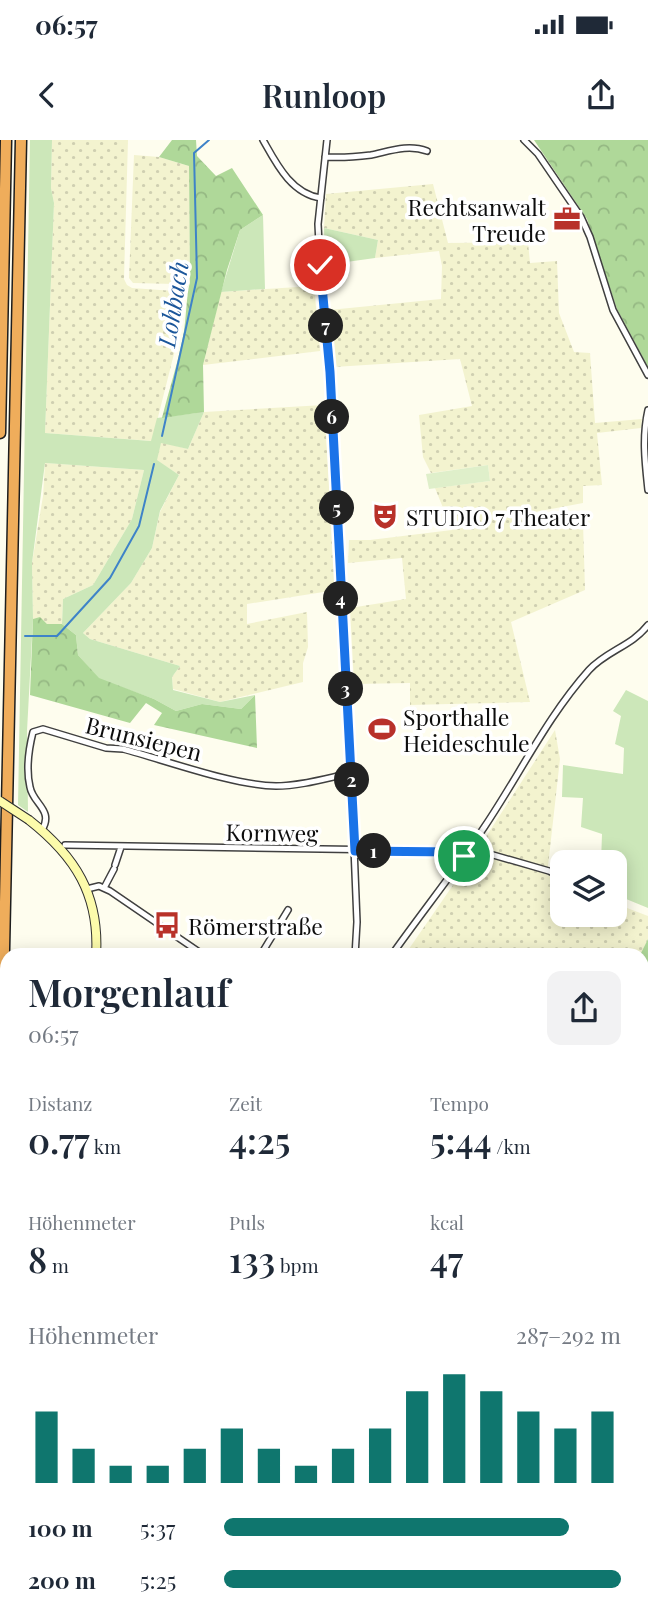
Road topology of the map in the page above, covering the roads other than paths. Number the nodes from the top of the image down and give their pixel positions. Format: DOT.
graph roads {
  1 [pos="6,140"];
  2 [pos="21,140"];
  3 [pos="263,140"];
  4 [pos="327,140"];
  5 [pos="524,140"];
  6 [pos="427,151"];
  7 [pos="325,157"];
  8 [pos="321,198"];
  9 [pos="648,374"];
  10 [pos="648,410"];
  11 [pos="0,433"];
  12 [pos="648,490"];
  13 [pos="648,625"];
  14 [pos="351,773"];
  15 [pos="0,801"];
  16 [pos="42,830"];
  17 [pos="65,845"];
  18 [pos="121,847"];
  19 [pos="469,848"];
  20 [pos="355,851"];
  21 [pos="464,856"];
  22 [pos="550,871"];
  23 [pos="104,888"];
  24 [pos="87,889"];
  25 [pos="288,910"];
  26 [pos="4,948"];
  27 [pos="96,948"];
  28 [pos="193,948"];
  29 [pos="265,948"];
  30 [pos="355,948"];
  31 [pos="397,948"];
  1 -- 11 [label="highway"];
  2 -- 26 [label="highway"];
  3 -- 8 [label="street"];
  4 -- 7 [label="street"];
  5 -- 9 [label="street"];
  6 -- 7 [label="street"];
  7 -- 8 [label="street"];
  8 -- 14 [label="street"];
  10 -- 12 [label="street"];
  13 -- 19 [label="street"];
  14 -- 16 [label="street, Brunsiepen"];
  14 -- 20 [label="street"];
  15 -- 16 [label="street, bridge"];
  16 -- 24 [label="street"];
  17 -- 18 [label="street, Kornweg"];
  18 -- 20 [label="street, Kornweg"];
  18 -- 23 [label="street"];
  19 -- 21 [label="street"];
  19 -- 22 [label="street"];
  20 -- 21 [label="street, Kornweg"];
  20 -- 30 [label="street"];
  21 -- 31 [label="street"];
  23 -- 24 [label="street"];
  23 -- 28 [label="street"];
  24 -- 27 [label="street"];
  25 -- 29 [label="street"];
}
